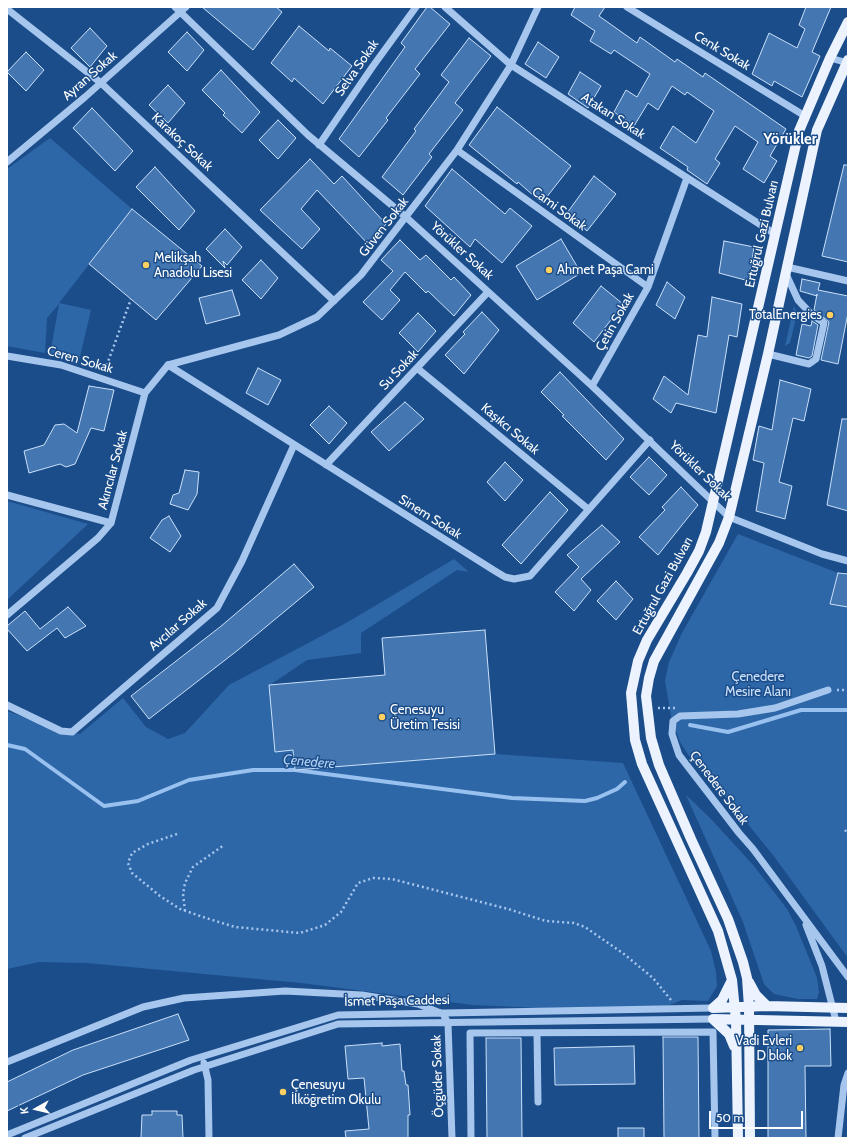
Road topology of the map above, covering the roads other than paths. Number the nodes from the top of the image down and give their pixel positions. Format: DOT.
graph roads {
  1 [pos="416,7"];
  2 [pos="445,7"];
  3 [pos="538,7"];
  4 [pos="626,7"];
  5 [pos="7,9"];
  6 [pos="181,9"];
  7 [pos="848,22"];
  8 [pos="830,58"];
  9 [pos="848,62"];
  10 [pos="511,65"];
  11 [pos="101,83"];
  12 [pos="805,116"];
  13 [pos="319,145"];
  14 [pos="457,150"];
  15 [pos="8,159"];
  16 [pos="687,178"];
  17 [pos="407,218"];
  18 [pos="775,234"];
  19 [pos="786,270"];
  20 [pos="848,281"];
  21 [pos="648,287"];
  22 [pos="488,292"];
  23 [pos="334,301"];
  24 [pos="768,354"];
  25 [pos="7,356"];
  26 [pos="168,365"];
  27 [pos="417,368"];
  28 [pos="592,386"];
  29 [pos="146,393"];
  30 [pos="650,440"];
  31 [pos="294,445"];
  32 [pos="326,466"];
  33 [pos="7,495"];
  34 [pos="714,502"];
  35 [pos="588,509"];
  36 [pos="729,517"];
  37 [pos="111,522"];
  38 [pos="848,561"];
  39 [pos="7,615"];
  40 [pos="828,690"];
  41 [pos="7,705"];
  42 [pos="801,914"];
  43 [pos="848,977"];
  44 [pos="747,978"];
  45 [pos="732,980"];
  46 [pos="749,1006"];
  47 [pos="767,1006"];
  48 [pos="735,1007"];
  49 [pos="712,1008"];
  50 [pos="832,1008"];
  51 [pos="848,1008"];
  52 [pos="443,1014"];
  53 [pos="714,1019"];
  54 [pos="736,1020"];
  55 [pos="749,1021"];
  56 [pos="765,1021"];
  57 [pos="836,1021"];
  58 [pos="848,1022"];
  59 [pos="448,1023"];
  60 [pos="537,1033"];
  61 [pos="737,1053"];
  62 [pos="750,1053"];
  63 [pos="203,1057"];
  64 [pos="7,1062"];
  65 [pos="205,1066"];
  66 [pos="848,1073"];
  67 [pos="538,1102"];
  68 [pos="7,1135"];
  69 [pos="25,1138"];
  70 [pos="209,1138"];
  71 [pos="452,1138"];
  72 [pos="472,1138"];
  73 [pos="715,1138"];
  74 [pos="738,1138"];
  75 [pos="750,1138"];
  76 [pos="838,1138"];
  1 -- 13 [label="street, Selva Sokak"];
  2 -- 10 [label="street, Atakan Sokak"];
  3 -- 10 [label="street, Güven Sokak"];
  4 -- 12 [label="street, Cenk Sokak"];
  5 -- 11 [label="street, Karakoç Sokak"];
  6 -- 11 [label="street, Ayran Sokak"];
  6 -- 13 [label="street, Yörükler Sokak"];
  7 -- 8 [label="main road, Ertuğrul Gazi Bulvarı"];
  8 -- 9 [label="street"];
  8 -- 12 [label="main road, Ertuğrul Gazi Bulvarı"];
  9 -- 19 [label="main road"];
  10 -- 14 [label="street, Güven Sokak"];
  10 -- 16 [label="street, Atakan Sokak"];
  11 -- 15 [label="street, Ayran Sokak"];
  11 -- 23 [label="street, Karakoç Sokak"];
  12 -- 18 [label="main road, Ertuğrul Gazi Bulvarı"];
  13 -- 17 [label="street, Yörükler Sokak"];
  14 -- 17 [label="street, Güven Sokak"];
  14 -- 21 [label="street, Cami Sokak"];
  16 -- 18 [label="street, Atakan Sokak"];
  16 -- 21 [label="street, Çetin Sokak"];
  17 -- 22 [label="street, Yörükler Sokak"];
  17 -- 23 [label="street, Güven Sokak"];
  18 -- 34 [label="main road, Ertuğrul Gazi Bulvarı"];
  19 -- 20 [label="street"];
  19 -- 24 [label="main road"];
  19 -- 24 [label="street"];
  21 -- 28 [label="street, Çetin Sokak"];
  22 -- 27 [label="street, Su Sokak"];
  22 -- 28 [label="street, Yörükler Sokak"];
  23 -- 26 [label="street, Güven Sokak"];
  24 -- 36 [label="main road"];
  25 -- 29 [label="street, Ceren Sokak"];
  26 -- 29 [label="street, Akıncılar Sokak"];
  26 -- 31 [label="street, Sinem Sokak"];
  27 -- 32 [label="street, Su Sokak"];
  27 -- 35 [label="street, Kaşıkcı Sokak"];
  28 -- 30 [label="street, Yörükler Sokak"];
  29 -- 37 [label="street, Akıncılar Sokak"];
  30 -- 34 [label="street, Yörükler Sokak"];
  30 -- 35 [label="street, Sinem Sokak"];
  31 -- 32 [label="street, Sinem Sokak"];
  31 -- 41 [label="street, Avcılar Sokak"];
  32 -- 35 [label="street, Sinem Sokak"];
  33 -- 37 [label="street"];
  34 -- 36 [label="street, Yörükler Sokak"];
  34 -- 45 [label="main road, Ertuğrul Gazi Bulvarı"];
  36 -- 38 [label="street"];
  36 -- 44 [label="main road"];
  37 -- 39 [label="street, Akıncılar Sokak"];
  40 -- 42 [label="street, Çenedere Sokak"];
  42 -- 43 [label="street, Çenedere Sokak"];
  42 -- 50 [label="street, Çenedere Sokak"];
  44 -- 46 [label="main road"];
  44 -- 47 [label="main road"];
  45 -- 48 [label="main road, Ertuğrul Gazi Bulvarı"];
  45 -- 49 [label="main road"];
  46 -- 47 [label="main road"];
  46 -- 48 [label="main road"];
  46 -- 55 [label="main road"];
  47 -- 50 [label="main road"];
  48 -- 49 [label="main road"];
  48 -- 54 [label="main road, Ertuğrul Gazi Bulvarı"];
  49 -- 52 [label="street, İsmet Paşa Caddesi"];
  50 -- 51 [label="main road"];
  50 -- 57 [label="street, Çenedere Sokak"];
  52 -- 59 [label="street, Öçgüder Sokak"];
  52 -- 63 [label="street, İsmet Paşa Caddesi"];
  52 -- 64 [label="street"];
  53 -- 54 [label="main road"];
  53 -- 59 [label="street, İsmet Paşa Caddesi"];
  53 -- 61 [label="main road"];
  54 -- 55 [label="main road"];
  54 -- 61 [label="main road, Ertuğrul Gazi Bulvarı"];
  55 -- 56 [label="main road"];
  55 -- 62 [label="main road"];
  56 -- 57 [label="main road"];
  56 -- 62 [label="main road"];
  57 -- 58 [label="main road"];
  59 -- 65 [label="street, İsmet Paşa Caddesi"];
  59 -- 71 [label="street, Öçgüder Sokak"];
  60 -- 67 [label="street"];
  60 -- 72 [label="street"];
  60 -- 73 [label="street"];
  61 -- 74 [label="main road, Ertuğrul Gazi Bulvarı"];
  62 -- 75 [label="main road"];
  63 -- 65 [label="street"];
  63 -- 68 [label="street, İsmet Paşa Caddesi"];
  65 -- 69 [label="street, İsmet Paşa Caddesi"];
  65 -- 70 [label="street"];
  66 -- 76 [label="street"];
}
